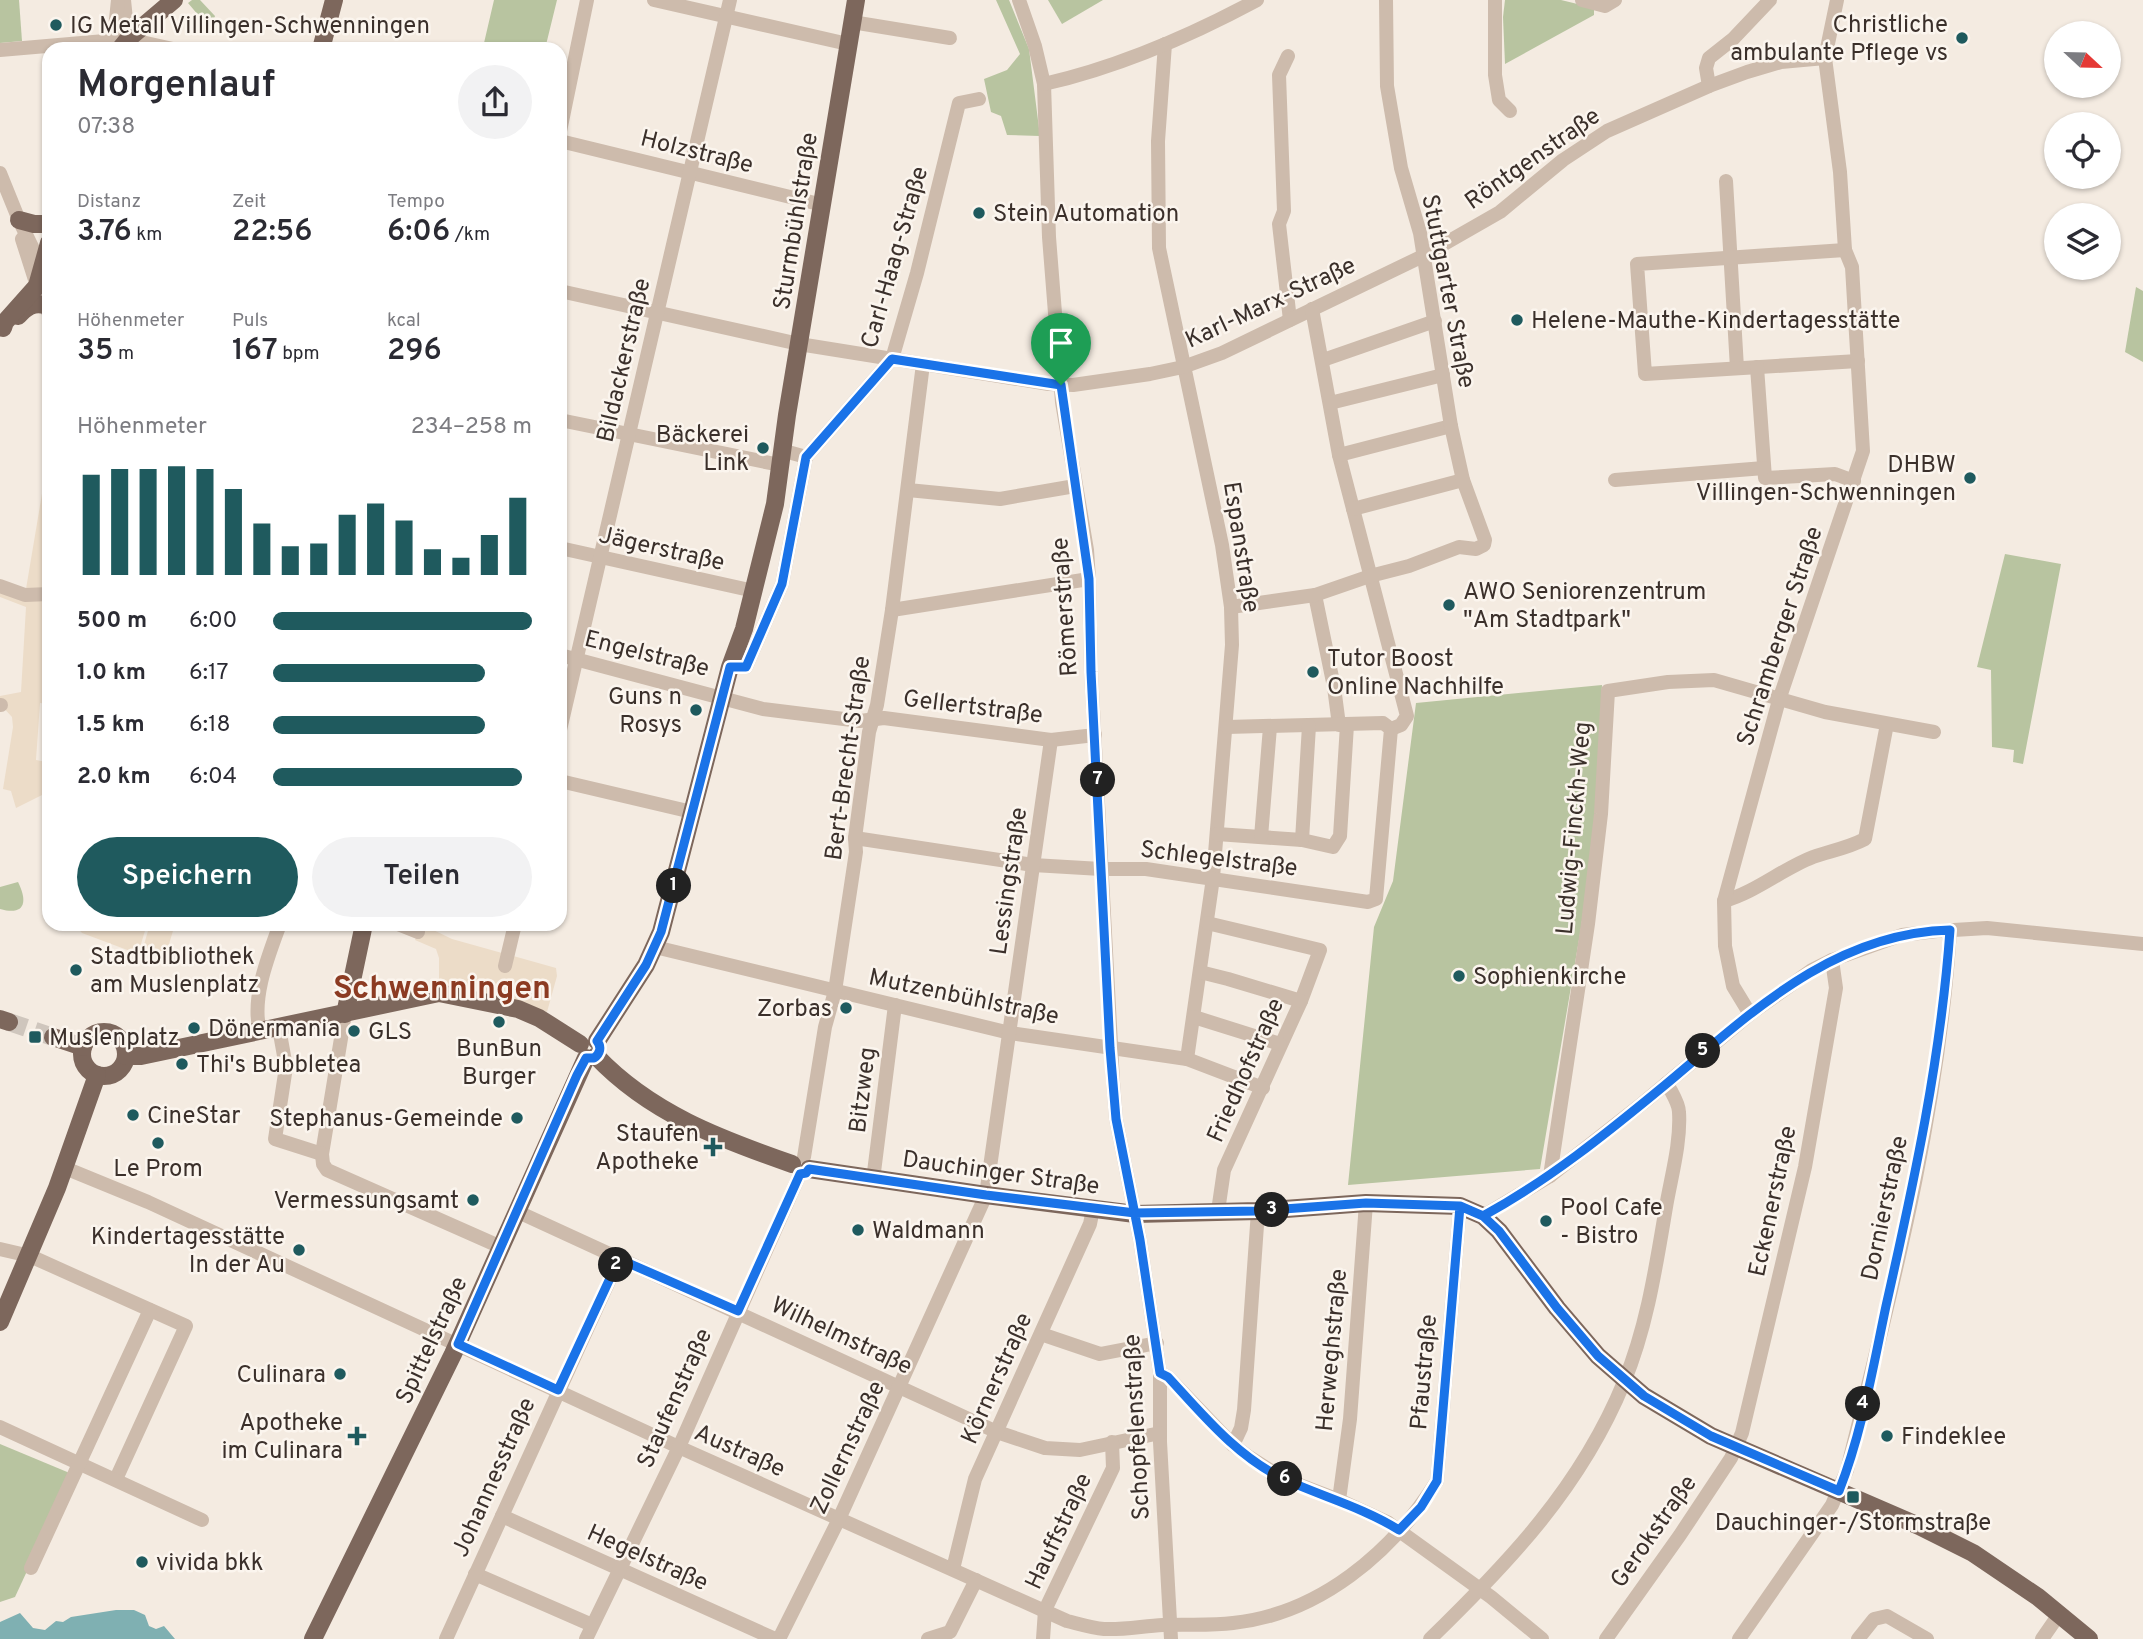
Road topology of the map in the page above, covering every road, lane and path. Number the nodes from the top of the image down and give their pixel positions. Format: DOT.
graph roads {
  1 [pos="174,0"];
  2 [pos="334,0"];
  3 [pos="587,0"];
  4 [pos="654,0"];
  5 [pos="730,0"];
  6 [pos="856,0"];
  7 [pos="1019,0"];
  8 [pos="1257,0"];
  9 [pos="1386,0"];
  10 [pos="1494,0"];
  11 [pos="1582,0"];
  12 [pos="1615,0"];
  13 [pos="1770,0"];
  14 [pos="1837,0"];
  15 [pos="123,4"];
  16 [pos="156,16"];
  17 [pos="727,16"];
  18 [pos="852,22"];
  19 [pos="950,38"];
  20 [pos="119,42"];
  21 [pos="122,42"];
  22 [pos="323,42"];
  23 [pos="848,44"];
  24 [pos="1165,44"];
  25 [pos="42,48"];
  26 [pos="0,50"];
  27 [pos="1288,56"];
  28 [pos="1825,58"];
  29 [pos="1044,84"];
  30 [pos="1709,86"];
  31 [pos="567,97"];
  32 [pos="979,99"];
  33 [pos="1510,111"];
  34 [pos="567,143"];
  35 [pos="0,173"];
  36 [pos="691,173"];
  37 [pos="1726,181"];
  38 [pos="3,192"];
  39 [pos="822,205"];
  40 [pos="19,220"];
  41 [pos="42,224"];
  42 [pos="1845,250"];
  43 [pos="1423,256"];
  44 [pos="1731,258"];
  45 [pos="42,285"];
  46 [pos="42,292"];
  47 [pos="567,293"];
  48 [pos="1312,309"];
  49 [pos="657,314"];
  50 [pos="1290,320"];
  51 [pos="1435,321"];
  52 [pos="2,330"];
  53 [pos="799,344"];
  54 [pos="892,359"];
  55 [pos="1323,360"];
  56 [pos="1858,361"];
  57 [pos="923,364"];
  58 [pos="1183,367"];
  59 [pos="1757,367"];
  60 [pos="1737,368"];
  61 [pos="1443,375"];
  62 [pos="1061,385"];
  63 [pos="1330,403"];
  64 [pos="567,422"];
  65 [pos="1451,426"];
  66 [pos="629,435"];
  67 [pos="1339,455"];
  68 [pos="806,457"];
  69 [pos="780,458"];
  70 [pos="1764,468"];
  71 [pos="1463,480"];
  72 [pos="1615,480"];
  73 [pos="1854,481"];
  74 [pos="1075,486"];
  75 [pos="908,490"];
  76 [pos="1353,509"];
  77 [pos="567,550"];
  78 [pos="600,557"];
  79 [pos="1370,576"];
  80 [pos="1089,579"];
  81 [pos="0,586"];
  82 [pos="754,592"];
  83 [pos="42,595"];
  84 [pos="1315,595"];
  85 [pos="1230,607"];
  86 [pos="892,610"];
  87 [pos="567,656"];
  88 [pos="576,659"];
  89 [pos="730,667"];
  90 [pos="722,696"];
  91 [pos="567,699"];
  92 [pos="1779,700"];
  93 [pos="875,719"];
  94 [pos="1886,724"];
  95 [pos="1343,725"];
  96 [pos="1309,726"];
  97 [pos="1227,727"];
  98 [pos="1269,727"];
  99 [pos="1391,729"];
  100 [pos="1934,732"];
  101 [pos="1095,735"];
  102 [pos="1051,740"];
  103 [pos="567,784"];
  104 [pos="692,812"];
  105 [pos="1217,834"];
  106 [pos="1261,837"];
  107 [pos="855,838"];
  108 [pos="1302,840"];
  109 [pos="1033,865"];
  110 [pos="1101,869"];
  111 [pos="1213,878"];
  112 [pos="1724,901"];
  113 [pos="1208,923"];
  114 [pos="1950,930"];
  115 [pos="278,931"];
  116 [pos="363,931"];
  117 [pos="414,931"];
  118 [pos="513,931"];
  119 [pos="418,933"];
  120 [pos="2143,944"];
  121 [pos="655,947"];
  122 [pos="1832,960"];
  123 [pos="505,966"];
  124 [pos="1200,972"];
  125 [pos="835,990"];
  126 [pos="1301,1001"];
  127 [pos="895,1005"];
  128 [pos="345,1014"];
  129 [pos="1750,1014"];
  130 [pos="1194,1017"];
  131 [pos="279,1028"];
  132 [pos="260,1032"];
  133 [pos="1010,1032"];
  134 [pos="53,1037"];
  135 [pos="1280,1044"];
  136 [pos="83,1047"];
  137 [pos="1110,1048"];
  138 [pos="590,1050"];
  139 [pos="126,1056"];
  140 [pos="1187,1059"];
  141 [pos="97,1075"];
  142 [pos="1667,1083"];
  143 [pos="1263,1088"];
  144 [pos="322,1154"];
  145 [pos="801,1166"];
  146 [pos="65,1168"];
  147 [pos="1550,1175"];
  148 [pos="873,1180"];
  149 [pos="986,1195"];
  150 [pos="1366,1203"];
  151 [pos="1460,1206"];
  152 [pos="1093,1209"];
  153 [pos="516,1210"];
  154 [pos="1258,1211"];
  155 [pos="1218,1212"];
  156 [pos="1135,1213"];
  157 [pos="1483,1216"];
  158 [pos="501,1247"];
  159 [pos="0,1249"];
  160 [pos="30,1256"];
  161 [pos="619,1259"];
  162 [pos="150,1310"];
  163 [pos="738,1311"];
  164 [pos="0,1322"];
  165 [pos="1041,1334"];
  166 [pos="1157,1343"];
  167 [pos="458,1344"];
  168 [pos="1160,1373"];
  169 [pos="1625,1380"];
  170 [pos="900,1387"];
  171 [pos="558,1390"];
  172 [pos="0,1427"];
  173 [pos="997,1432"];
  174 [pos="1160,1433"];
  175 [pos="1112,1442"];
  176 [pos="1233,1444"];
  177 [pos="679,1447"];
  178 [pos="1736,1448"];
  179 [pos="79,1462"];
  180 [pos="116,1479"];
  181 [pos="1839,1491"];
  182 [pos="1339,1500"];
  183 [pos="502,1516"];
  184 [pos="202,1520"];
  185 [pos="839,1520"];
  186 [pos="1399,1530"];
  187 [pos="31,1568"];
  188 [pos="620,1569"];
  189 [pos="953,1569"];
  190 [pos="475,1574"];
  191 [pos="976,1580"];
  192 [pos="1480,1589"];
  193 [pos="1045,1610"];
  194 [pos="2060,1613"];
  195 [pos="589,1632"];
  196 [pos="1170,1632"];
  197 [pos="452,1637"];
  198 [pos="313,1639"];
  199 [pos="777,1639"];
  200 [pos="928,1639"];
  201 [pos="1043,1639"];
  202 [pos="1430,1639"];
  203 [pos="1542,1639"];
  204 [pos="1606,1639"];
  205 [pos="1739,1639"];
  206 [pos="1858,1639"];
  207 [pos="1927,1639"];
  208 [pos="2042,1639"];
  209 [pos="2089,1639"];
  1 -- 16 [label="main road"];
  2 -- 22 [label="main road"];
  3 -- 31 [label="street"];
  4 -- 17 [label="street"];
  5 -- 17 [label="street, Bildackerstraße"];
  6 -- 18 [label="main road, Sturmbühlstraße"];
  7 -- 29 [label="street, Römerstraße"];
  8 -- 24 [label="street"];
  9 -- 43 [label="street, Stuttgarter Straße"];
  10 -- 33 [label="street"];
  11 -- 12 [label="street"];
  13 -- 30 [label="street"];
  14 -- 28 [label="street"];
  15 -- 16 [label="street"];
  15 -- 20 [label="street"];
  16 -- 21 [label="main road"];
  17 -- 23 [label="street"];
  17 -- 36 [label="street, Bildackerstraße"];
  18 -- 19 [label="street"];
  18 -- 23 [label="main road, Sturmbühlstraße"];
  23 -- 39 [label="main road, Sturmbühlstraße"];
  24 -- 29 [label="street"];
  24 -- 58 [label="street, Espanstraße"];
  25 -- 26 [label="street"];
  27 -- 50 [label="street"];
  28 -- 30 [label="street, Röntgenstraße"];
  28 -- 42 [label="street, Schramberger Straße"];
  29 -- 62 [label="street, Römerstraße"];
  30 -- 43 [label="street, Röntgenstraße"];
  32 -- 54 [label="street, Carl-Haag-Straße"];
  34 -- 36 [label="street, Holzstraße"];
  35 -- 38 [label="street"];
  36 -- 39 [label="street, Holzstraße"];
  36 -- 49 [label="street, Bildackerstraße"];
  37 -- 44 [label="street"];
  38 -- 40 [label="street"];
  39 -- 53 [label="main road, Sturmbühlstraße"];
  40 -- 41 [label="main road"];
  40 -- 45 [label="street"];
  42 -- 44 [label="street"];
  42 -- 56 [label="street, Schramberger Straße"];
  43 -- 48 [label="street, Karl-Marx-Straße"];
  43 -- 51 [label="street, Stuttgarter Straße"];
  44 -- 60 [label="street"];
  44 -- 60 [label="street"];
  46 -- 52 [label="main road"];
  47 -- 49 [label="street, Karl-Marx-Straße"];
  48 -- 50 [label="street, Karl-Marx-Straße"];
  48 -- 55 [label="street"];
  49 -- 53 [label="street, Karl-Marx-Straße"];
  49 -- 66 [label="street, Bildackerstraße"];
  50 -- 58 [label="street, Karl-Marx-Straße"];
  51 -- 55 [label="street"];
  51 -- 61 [label="street, Stuttgarter Straße"];
  53 -- 54 [label="street, Karl-Marx-Straße"];
  53 -- 69 [label="main road, Sturmbühlstraße"];
  54 -- 57 [label="street, Karl-Marx-Straße"];
  54 -- 68 [label="street, Carl-Haag-Straße"];
  55 -- 63 [label="street"];
  56 -- 59 [label="street"];
  56 -- 73 [label="street, Schramberger Straße"];
  57 -- 62 [label="street, Karl-Marx-Straße"];
  57 -- 75 [label="street, Bert-Brecht-Straße"];
  58 -- 62 [label="street, Karl-Marx-Straße"];
  58 -- 85 [label="street, Espanstraße"];
  59 -- 60 [label="street"];
  59 -- 70 [label="street"];
  61 -- 63 [label="street"];
  61 -- 65 [label="street, Stuttgarter Straße"];
  62 -- 74 [label="street, Römerstraße"];
  63 -- 67 [label="street"];
  64 -- 66 [label="street"];
  65 -- 67 [label="street"];
  65 -- 71 [label="street, Stuttgarter Straße"];
  66 -- 69 [label="street"];
  66 -- 78 [label="street, Bildackerstraße"];
  67 -- 76 [label="street"];
  68 -- 69 [label="street"];
  68 -- 89 [label="street"];
  69 -- 82 [label="main road, Sturmbühlstraße"];
  70 -- 72 [label="street"];
  70 -- 73 [label="street"];
  71 -- 76 [label="street"];
  71 -- 79 [label="street, Stuttgarter Straße"];
  73 -- 92 [label="street, Schramberger Straße"];
  74 -- 75 [label="street"];
  74 -- 80 [label="street, Römerstraße"];
  75 -- 86 [label="street, Bert-Brecht-Straße"];
  76 -- 79 [label="street"];
  77 -- 78 [label="street, Jägerstraße"];
  78 -- 82 [label="street, Jägerstraße"];
  78 -- 88 [label="street, Bildackerstraße"];
  79 -- 84 [label="street"];
  79 -- 99 [label="street"];
  80 -- 86 [label="street"];
  80 -- 101 [label="street, Römerstraße"];
  81 -- 83 [label="street"];
  82 -- 89 [label="main road, Sturmbühlstraße"];
  84 -- 85 [label="street"];
  84 -- 95 [label="street"];
  85 -- 97 [label="street, Espanstraße"];
  86 -- 93 [label="street, Bert-Brecht-Straße"];
  87 -- 88 [label="street, Engelstraße"];
  88 -- 90 [label="street, Engelstraße"];
  88 -- 91 [label="street, Bildackerstraße"];
  89 -- 90 [label="main road, Sturmbühlstraße"];
  90 -- 93 [label="street, Gellertstraße"];
  90 -- 104 [label="main road, Sturmbühlstraße"];
  92 -- 94 [label="street"];
  92 -- 112 [label="street, Schramberger Straße"];
  92 -- 147 [label="street, Ludwig-Finckh-Weg"];
  93 -- 102 [label="street, Gellertstraße"];
  93 -- 107 [label="street, Bert-Brecht-Straße"];
  94 -- 100 [label="street"];
  94 -- 112 [label="street"];
  95 -- 96 [label="street"];
  95 -- 99 [label="street"];
  95 -- 108 [label="street"];
  96 -- 98 [label="street"];
  96 -- 108 [label="street"];
  97 -- 98 [label="street"];
  97 -- 105 [label="street, Espanstraße"];
  98 -- 106 [label="street"];
  99 -- 111 [label="street, Schlegelstraße"];
  101 -- 102 [label="street, Gellertstraße"];
  101 -- 110 [label="street, Römerstraße"];
  102 -- 109 [label="street, Lessingstraße"];
  103 -- 104 [label="street"];
  104 -- 121 [label="main road, Sturmbühlstraße"];
  105 -- 106 [label="street"];
  105 -- 111 [label="street, Espanstraße"];
  106 -- 108 [label="street"];
  107 -- 109 [label="street, Schlegelstraße"];
  107 -- 125 [label="street, Bert-Brecht-Straße"];
  109 -- 110 [label="street, Schlegelstraße"];
  109 -- 133 [label="street, Lessingstraße"];
  110 -- 111 [label="street, Schlegelstraße"];
  110 -- 137 [label="street, Römerstraße"];
  111 -- 113 [label="street, Espanstraße"];
  112 -- 129 [label="street, Schramberger Straße"];
  113 -- 124 [label="street, Espanstraße"];
  113 -- 126 [label="street, Friedhofstraße"];
  114 -- 120 [label="street"];
  114 -- 122 [label="street"];
  114 -- 181 [label="street, Dornierstraße"];
  115 -- 132 [label="street"];
  116 -- 128 [label="main road"];
  117 -- 119 [label="street"];
  118 -- 123 [label="street"];
  121 -- 125 [label="street, Mutzenbühlstraße"];
  121 -- 138 [label="main road, Sturmbühlstraße"];
  122 -- 129 [label="street"];
  122 -- 178 [label="street, Eckenerstraße"];
  124 -- 126 [label="street"];
  124 -- 130 [label="street, Espanstraße"];
  125 -- 127 [label="street, Mutzenbühlstraße"];
  125 -- 145 [label="street, Bert-Brecht-Straße"];
  126 -- 135 [label="street, Friedhofstraße"];
  127 -- 133 [label="street, Mutzenbühlstraße"];
  127 -- 148 [label="street, Bitzweg"];
  128 -- 131 [label="main road"];
  128 -- 138 [label="main road, Dauchinger Straße"];
  128 -- 144 [label="street"];
  129 -- 142 [label="street"];
  130 -- 135 [label="street"];
  130 -- 140 [label="street, Espanstraße"];
  131 -- 132 [label="main road"];
  131 -- 144 [label="street"];
  132 -- 139 [label="main road"];
  133 -- 137 [label="street, Mutzenbühlstraße"];
  133 -- 149 [label="street, Lessingstraße"];
  134 -- 136 [label="main road"];
  135 -- 143 [label="street, Friedhofstraße"];
  136 -- 139 [label="main road"];
  136 -- 141 [label="main road"];
  137 -- 140 [label="street, Mutzenbühlstraße"];
  137 -- 156 [label="street, Römerstraße"];
  138 -- 145 [label="main road, Dauchinger Straße"];
  138 -- 153 [label="main road, Spittelstraße"];
  139 -- 141 [label="main road"];
  140 -- 143 [label="street, Mutzenbühlstraße"];
  141 -- 146 [label="main road"];
  142 -- 147 [label="street"];
  142 -- 169 [label="street"];
  143 -- 155 [label="street, Friedhofstraße"];
  144 -- 158 [label="street"];
  145 -- 148 [label="main road, Dauchinger Straße"];
  145 -- 163 [label="street, Staufenstraße"];
  146 -- 160 [label="main road"];
  146 -- 167 [label="street, Austraße"];
  147 -- 157 [label="street"];
  148 -- 149 [label="main road, Dauchinger Straße"];
  149 -- 152 [label="main road, Dauchinger Straße"];
  149 -- 170 [label="street, Zollernstraße"];
  150 -- 151 [label="main road, Dauchinger Straße"];
  150 -- 154 [label="main road, Dauchinger Straße"];
  150 -- 182 [label="street, Herweghstraße"];
  151 -- 157 [label="main road, Dauchinger Straße"];
  151 -- 186 [label="street, Pfaustraße"];
  152 -- 156 [label="main road, Dauchinger Straße"];
  152 -- 165 [label="street, Körnerstraße"];
  153 -- 158 [label="main road, Spittelstraße"];
  153 -- 161 [label="street, Wilhelmstraße"];
  154 -- 155 [label="main road, Dauchinger Straße"];
  154 -- 176 [label="street"];
  155 -- 156 [label="main road, Dauchinger Straße"];
  156 -- 166 [label="street, Schopfelenstraße"];
  157 -- 169 [label="main road, Dauchinger Straße"];
  158 -- 167 [label="main road, Spittelstraße"];
  159 -- 160 [label="street"];
  160 -- 162 [label="street"];
  160 -- 164 [label="main road"];
  161 -- 163 [label="street, Wilhelmstraße"];
  161 -- 171 [label="street, Johannesstraße"];
  162 -- 179 [label="street"];
  162 -- 180 [label="street"];
  163 -- 170 [label="street, Wilhelmstraße"];
  163 -- 177 [label="street, Staufenstraße"];
  165 -- 166 [label="street"];
  165 -- 173 [label="street, Körnerstraße"];
  166 -- 168 [label="street, Schopfelenstraße"];
  167 -- 171 [label="street, Austraße"];
  167 -- 198 [label="main road, Spittelstraße"];
  168 -- 174 [label="street, Schopfelenstraße"];
  168 -- 176 [label="street"];
  169 -- 178 [label="main road, Dauchinger Straße"];
  169 -- 192 [label="street"];
  170 -- 173 [label="street, Wilhelmstraße"];
  170 -- 185 [label="street, Zollernstraße"];
  171 -- 177 [label="street, Austraße"];
  171 -- 183 [label="street, Johannesstraße"];
  172 -- 179 [label="street"];
  173 -- 175 [label="street, Wilhelmstraße"];
  173 -- 189 [label="street, Körnerstraße"];
  174 -- 175 [label="street, Wilhelmstraße"];
  174 -- 196 [label="street, Schopfelenstraße"];
  175 -- 193 [label="street, Hauffstraße"];
  176 -- 182 [label="street"];
  177 -- 185 [label="street, Austraße"];
  177 -- 188 [label="street, Staufenstraße"];
  178 -- 181 [label="main road, Dauchinger Straße"];
  178 -- 204 [label="street, Gerokstraße"];
  179 -- 180 [label="street"];
  179 -- 187 [label="street"];
  180 -- 184 [label="street"];
  181 -- 194 [label="main road, Dauchinger Straße"];
  181 -- 205 [label="street, Dornierstraße"];
  182 -- 186 [label="street"];
  183 -- 188 [label="street, Hegelstraße"];
  183 -- 190 [label="street, Johannesstraße"];
  185 -- 189 [label="street, Austraße"];
  185 -- 199 [label="street, Zollernstraße"];
  186 -- 192 [label="street"];
  186 -- 196 [label="street, Austraße"];
  188 -- 195 [label="street, Staufenstraße"];
  188 -- 199 [label="street, Hegelstraße"];
  189 -- 191 [label="street, Austraße"];
  190 -- 195 [label="street"];
  190 -- 197 [label="street, Johannesstraße"];
  191 -- 193 [label="street, Austraße"];
  191 -- 200 [label="street"];
  192 -- 202 [label="street"];
  192 -- 203 [label="street"];
  193 -- 196 [label="street, Austraße"];
  193 -- 201 [label="street, Hauffstraße"];
  194 -- 208 [label="street"];
  194 -- 209 [label="main road, Dauchinger Straße"];
  206 -- 207 [label="street"];
}
